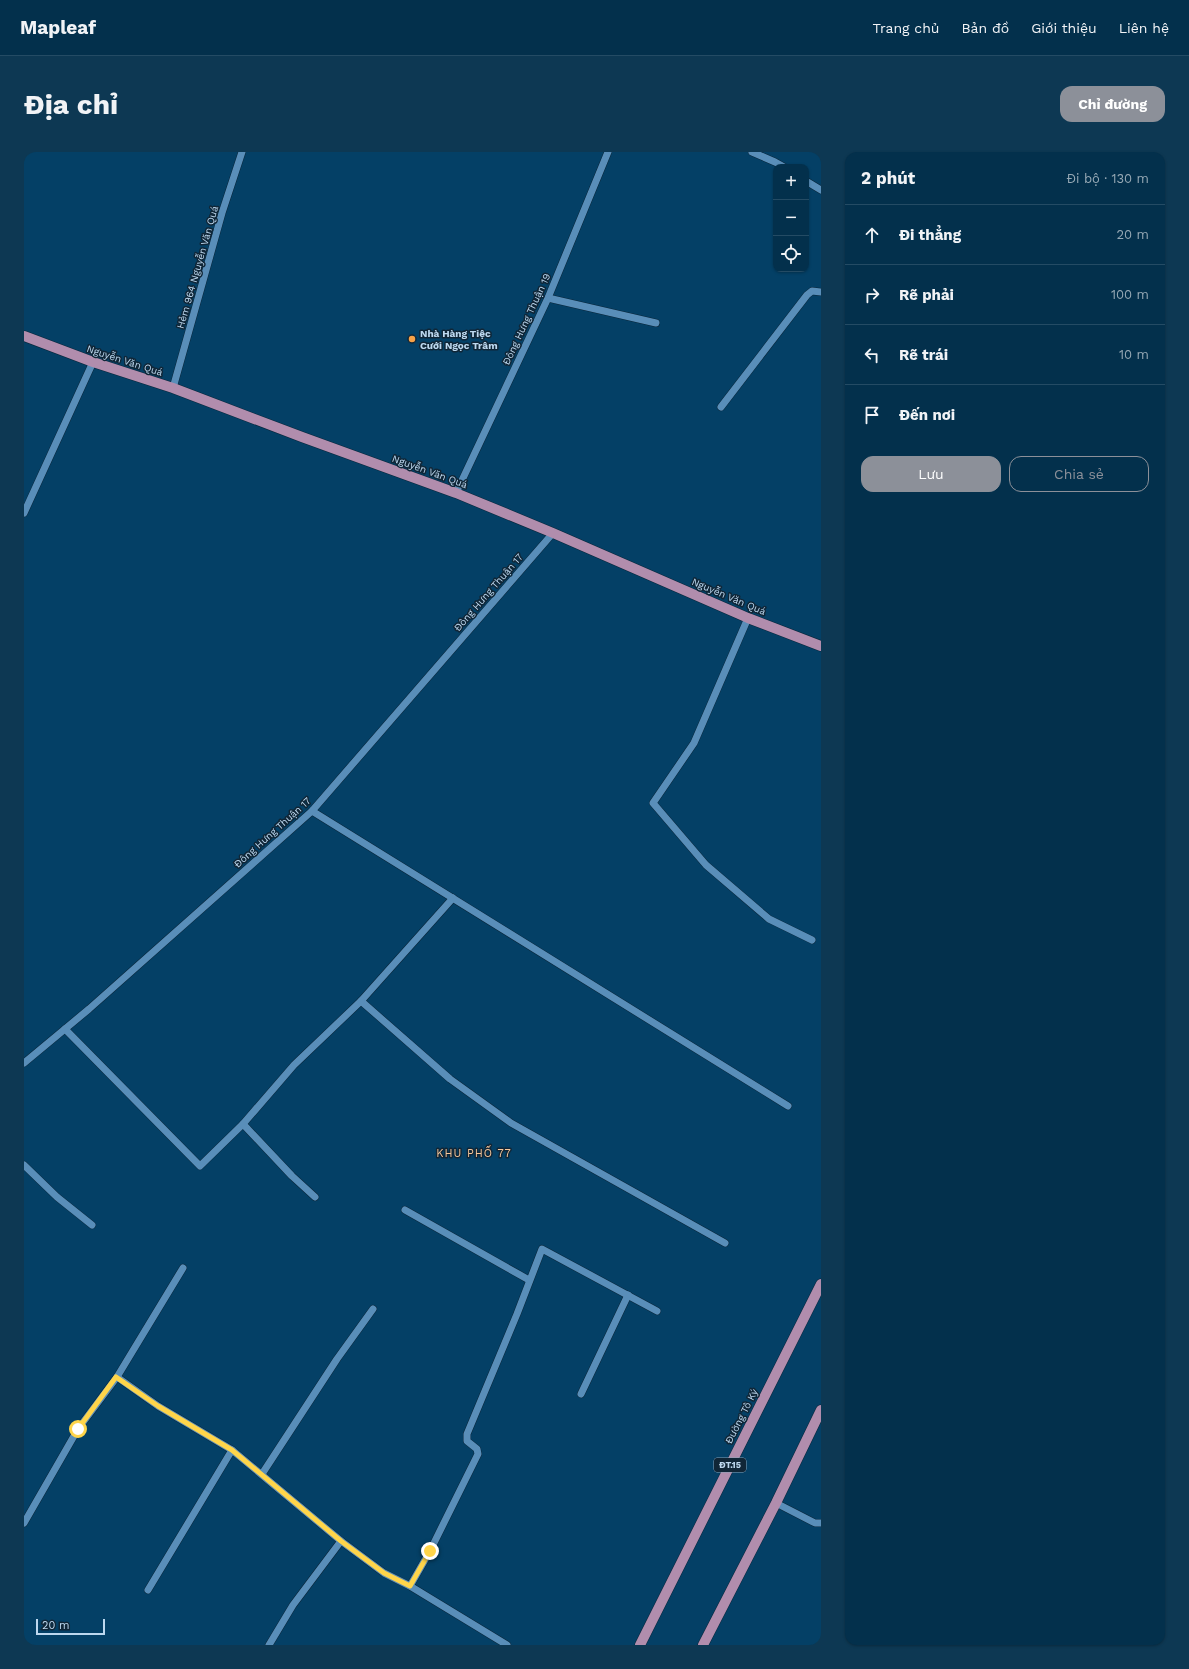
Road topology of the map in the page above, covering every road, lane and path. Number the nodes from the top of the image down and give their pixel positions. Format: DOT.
graph roads {
  1 [pos="242,152"];
  2 [pos="608,152"];
  3 [pos="752,152"];
  4 [pos="779,164"];
  5 [pos="809,183"];
  6 [pos="821,190"];
  7 [pos="821,292"];
  8 [pos="548,298"];
  9 [pos="656,323"];
  10 [pos="24,336"];
  11 [pos="93,362"];
  12 [pos="173,388"];
  13 [pos="721,408"];
  14 [pos="456,493"];
  15 [pos="24,514"];
  16 [pos="553,533"];
  17 [pos="748,618"];
  18 [pos="821,646"];
  19 [pos="312,811"];
  20 [pos="453,898"];
  21 [pos="812,940"];
  22 [pos="361,1001"];
  23 [pos="65,1029"];
  24 [pos="24,1063"];
  25 [pos="788,1106"];
  26 [pos="243,1124"];
  27 [pos="24,1165"];
  28 [pos="315,1197"];
  29 [pos="405,1210"];
  30 [pos="92,1225"];
  31 [pos="725,1243"];
  32 [pos="182,1268"];
  33 [pos="529,1280"];
  34 [pos="821,1284"];
  35 [pos="628,1295"];
  36 [pos="373,1309"];
  37 [pos="657,1311"];
  38 [pos="116,1377"];
  39 [pos="581,1394"];
  40 [pos="821,1410"];
  41 [pos="232,1450"];
  42 [pos="262,1474"];
  43 [pos="776,1503"];
  44 [pos="24,1523"];
  45 [pos="821,1523"];
  46 [pos="341,1541"];
  47 [pos="410,1586"];
  48 [pos="148,1590"];
  49 [pos="269,1645"];
  50 [pos="507,1645"];
  51 [pos="640,1645"];
  52 [pos="703,1645"];
  1 -- 12 [label="street, Hẻm 964 Nguyễn Văn Quá"];
  2 -- 8 [label="street, Đông Hưng Thuận 19"];
  3 -- 4 [label="street"];
  5 -- 6 [label="street"];
  7 -- 13 [label="street"];
  8 -- 9 [label="street"];
  8 -- 14 [label="street, Đông Hưng Thuận 19"];
  10 -- 11 [label="main road, Nguyễn Văn Quá"];
  11 -- 12 [label="main road, Nguyễn Văn Quá"];
  11 -- 15 [label="street"];
  12 -- 14 [label="main road, Nguyễn Văn Quá"];
  14 -- 16 [label="main road, Nguyễn Văn Quá"];
  16 -- 17 [label="main road, Nguyễn Văn Quá"];
  16 -- 19 [label="street, Đông Hưng Thuận 17"];
  17 -- 18 [label="main road, Nguyễn Văn Quá"];
  17 -- 21 [label="street"];
  19 -- 20 [label="street"];
  19 -- 23 [label="street, Đông Hưng Thuận 17"];
  20 -- 22 [label="street"];
  20 -- 25 [label="street"];
  22 -- 26 [label="street"];
  22 -- 31 [label="street"];
  23 -- 24 [label="street, Đông Hưng Thuận 17"];
  23 -- 26 [label="street"];
  26 -- 28 [label="street"];
  27 -- 30 [label="street"];
  29 -- 33 [label="street"];
  32 -- 38 [label="street"];
  33 -- 35 [label="street"];
  33 -- 47 [label="street"];
  34 -- 51 [label="main road, Đường Tô Ký / ĐT.15"];
  35 -- 37 [label="street"];
  35 -- 39 [label="street"];
  36 -- 42 [label="street"];
  38 -- 41 [label="street"];
  38 -- 44 [label="street"];
  40 -- 43 [label="main road"];
  41 -- 42 [label="street"];
  41 -- 48 [label="street"];
  42 -- 46 [label="street"];
  43 -- 45 [label="street"];
  43 -- 52 [label="main road"];
  46 -- 47 [label="street"];
  46 -- 49 [label="street"];
  47 -- 50 [label="street"];
}
